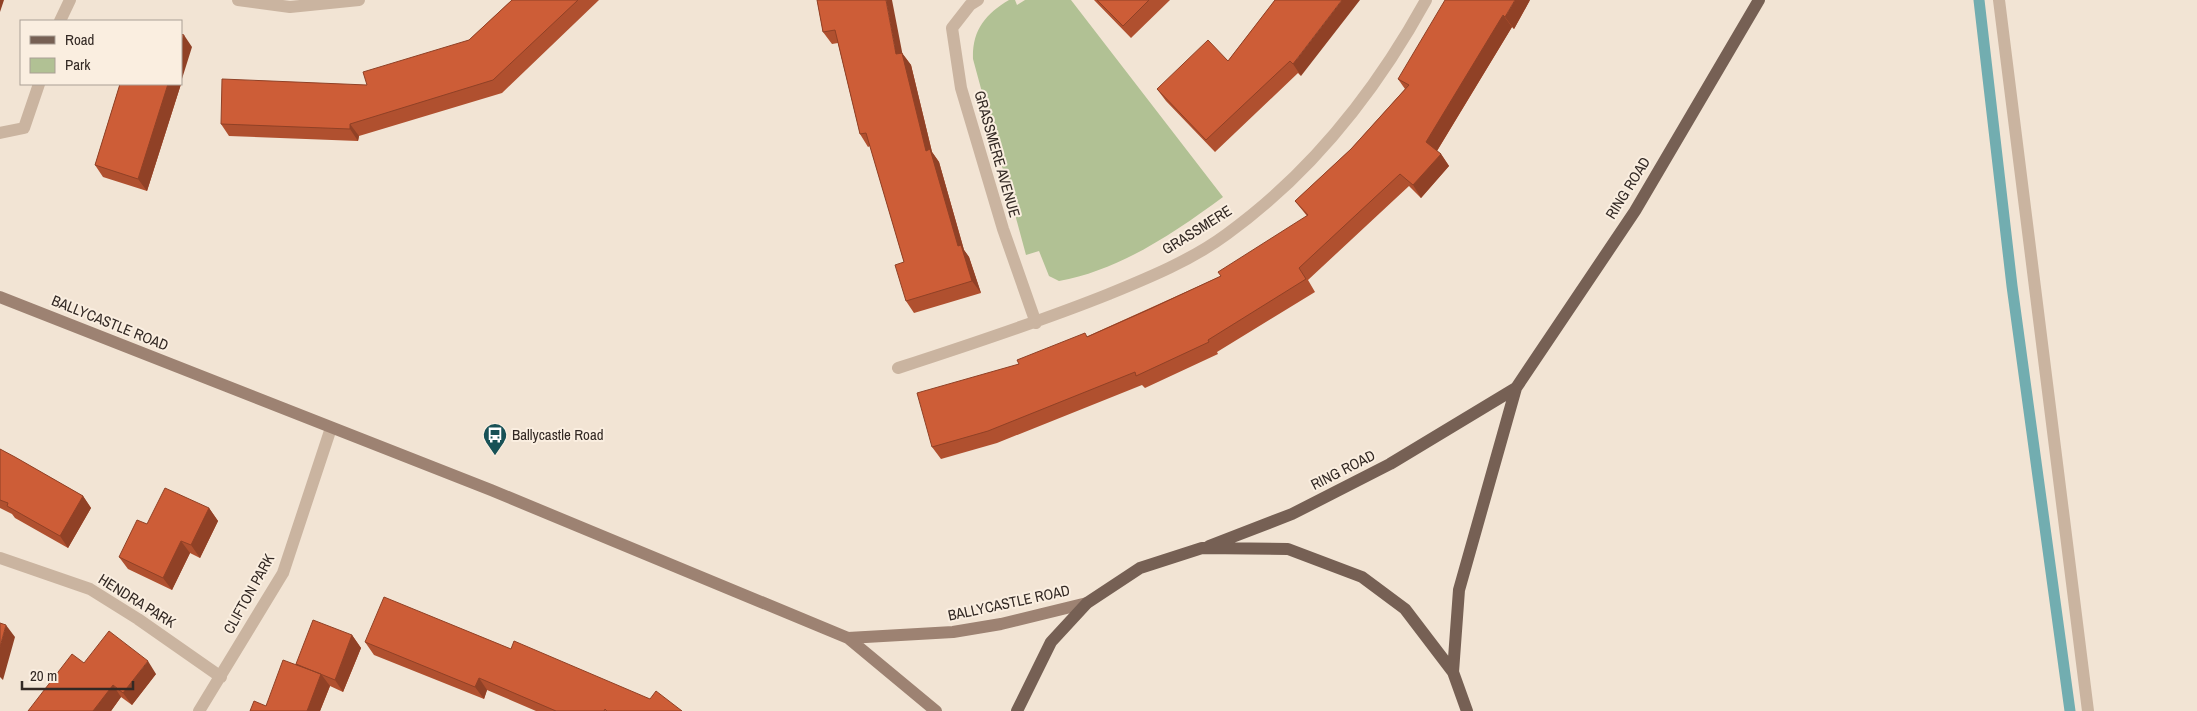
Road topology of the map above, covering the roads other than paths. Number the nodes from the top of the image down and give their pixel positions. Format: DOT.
graph roads {
  1 [pos="70,0"];
  2 [pos="238,0"];
  3 [pos="359,0"];
  4 [pos="978,0"];
  5 [pos="1426,0"];
  6 [pos="1759,0"];
  7 [pos="1999,0"];
  8 [pos="60,20"];
  9 [pos="39,85"];
  10 [pos="0,134"];
  11 [pos="0,297"];
  12 [pos="1036,323"];
  13 [pos="898,368"];
  14 [pos="1516,388"];
  15 [pos="331,428"];
  16 [pos="1202,548"];
  17 [pos="0,558"];
  18 [pos="1087,603"];
  19 [pos="848,638"];
  20 [pos="1453,672"];
  21 [pos="221,677"];
  22 [pos="199,711"];
  23 [pos="936,711"];
  24 [pos="1017,711"];
  25 [pos="1468,711"];
  26 [pos="2088,711"];
  1 -- 8 [label="street"];
  2 -- 3 [label="street"];
  4 -- 12 [label="street, GRASSMERE AVENUE"];
  5 -- 12 [label="street, GRASSMERE"];
  6 -- 14 [label="main road, RING ROAD"];
  7 -- 26 [label="street"];
  9 -- 10 [label="street"];
  11 -- 15 [label="main road, BALLYCASTLE ROAD"];
  12 -- 13 [label="street, GRASSMERE"];
  14 -- 16 [label="main road, RING ROAD"];
  14 -- 20 [label="main road, RING ROAD"];
  15 -- 19 [label="main road, BALLYCASTLE ROAD"];
  15 -- 21 [label="street, CLIFTON PARK"];
  16 -- 18 [label="main road, RING ROAD"];
  16 -- 20 [label="main road"];
  17 -- 21 [label="street, HENDRA PARK"];
  18 -- 19 [label="main road, BALLYCASTLE ROAD"];
  18 -- 24 [label="main road, RING ROAD"];
  19 -- 23 [label="main road, BALLYCASTLE ROAD"];
  20 -- 25 [label="main road"];
  21 -- 22 [label="street, CLIFTON PARK"];
}
